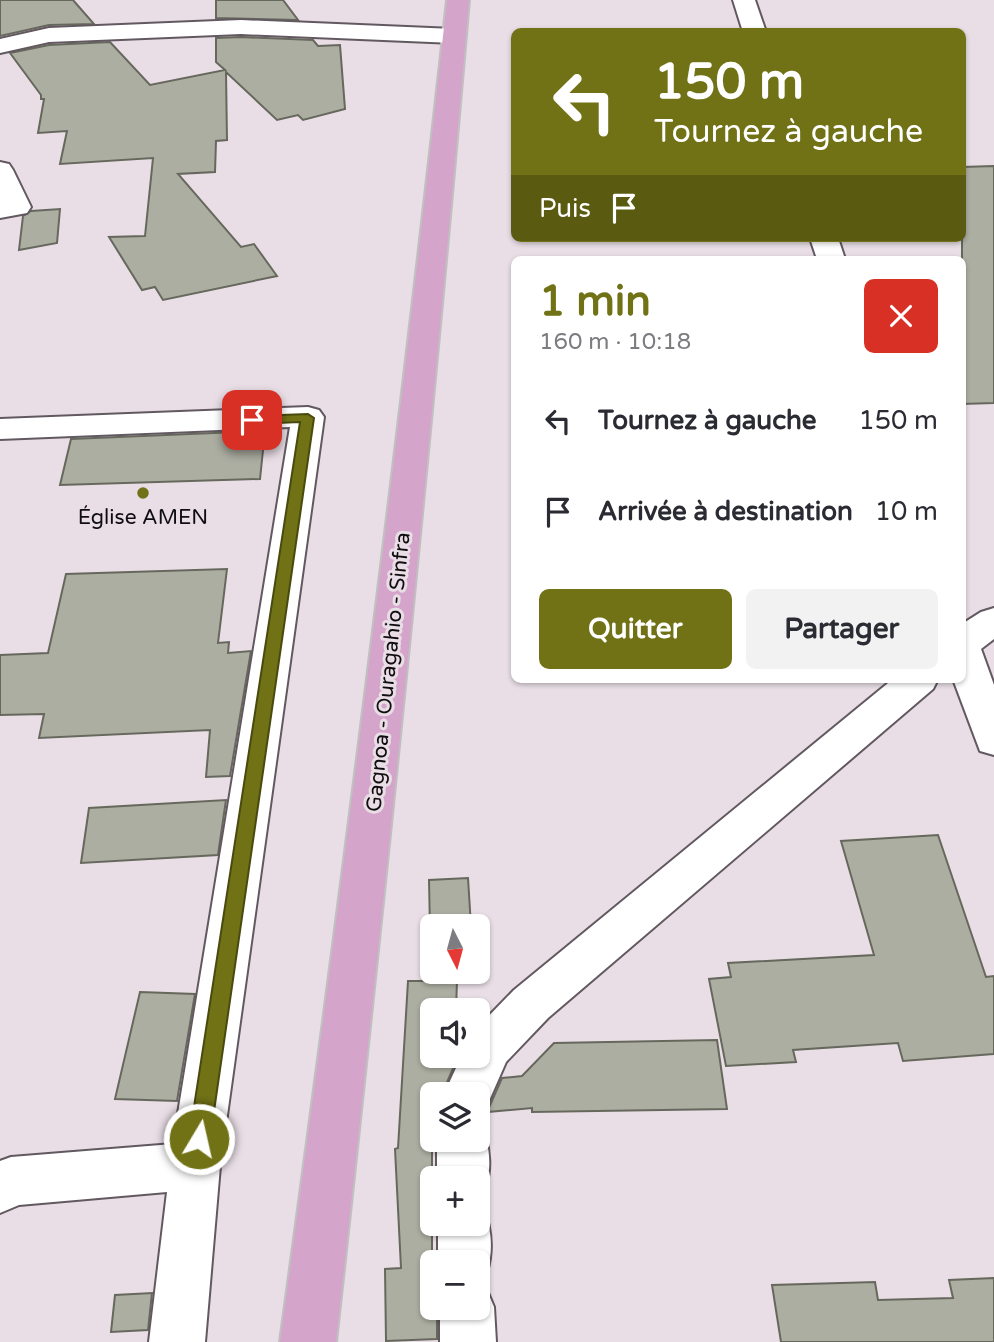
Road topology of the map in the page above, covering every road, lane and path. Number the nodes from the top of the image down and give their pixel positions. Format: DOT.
graph roads {
  1 [pos="744,0"];
  2 [pos="456,18"];
  3 [pos="754,28"];
  4 [pos="0,46"];
  5 [pos="0,170"];
  6 [pos="0,210"];
  7 [pos="0,429"];
  8 [pos="994,621"];
  9 [pos="966,640"];
  10 [pos="966,660"];
  11 [pos="914,683"];
  12 [pos="994,740"];
  13 [pos="473,1082"];
  14 [pos="195,1166"];
  15 [pos="0,1188"];
  16 [pos="467,1320"];
  17 [pos="177,1342"];
  18 [pos="308,1342"];
  19 [pos="468,1342"];
  1 -- 3 [label="street"];
  2 -- 4 [label="street"];
  2 -- 18 [label="main road, Gagnoa - Ouragahio - Sinfra"];
  5 -- 6 [label="street"];
  7 -- 14 [label="street"];
  8 -- 9 [label="street"];
  10 -- 12 [label="street"];
  11 -- 13 [label="street"];
  14 -- 15 [label="street"];
  14 -- 17 [label="street"];
  16 -- 19 [label="street"];
}
